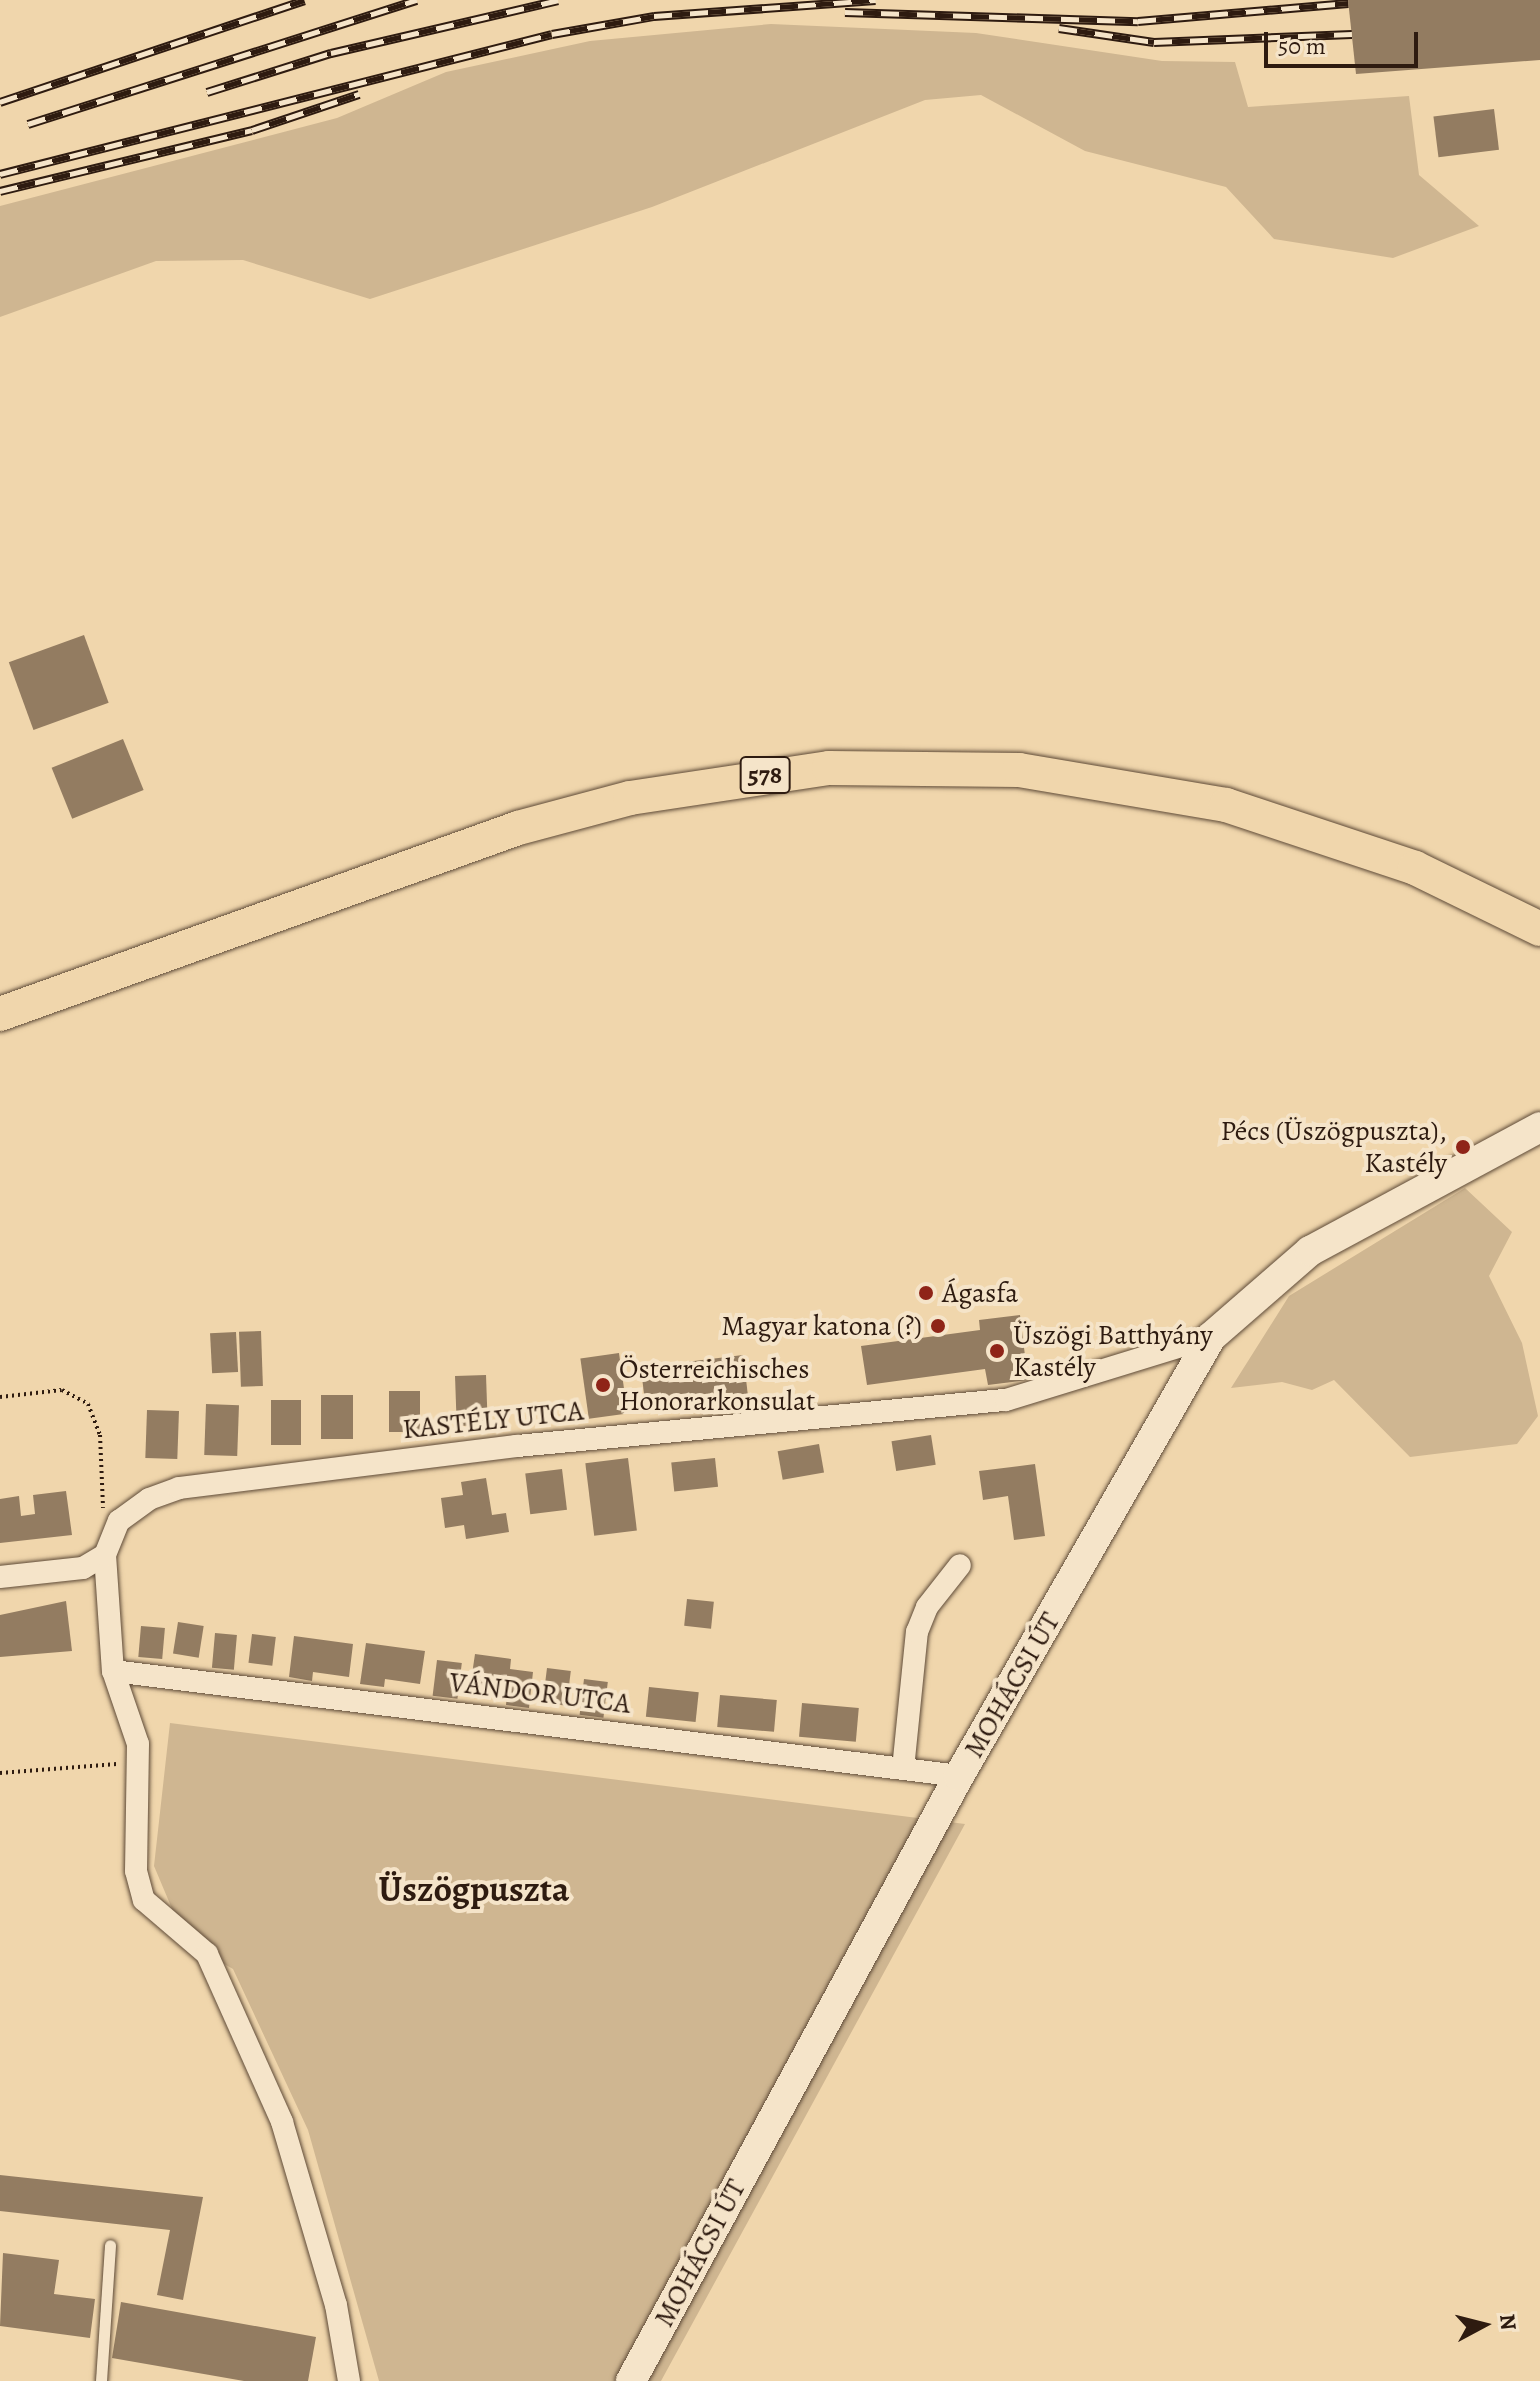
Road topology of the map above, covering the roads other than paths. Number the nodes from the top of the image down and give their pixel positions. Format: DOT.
graph roads {
  1 [pos="1540,929"];
  2 [pos="0,1014"];
  3 [pos="1540,1127"];
  4 [pos="1211,1337"];
  5 [pos="105,1555"];
  6 [pos="960,1565"];
  7 [pos="0,1577"];
  8 [pos="113,1671"];
  9 [pos="903,1769"];
  10 [pos="959,1776"];
  11 [pos="110,2245"];
  12 [pos="101,2381"];
  13 [pos="349,2381"];
  14 [pos="631,2381"];
  1 -- 2 [label="main road, 578"];
  3 -- 4 [label="main road, MOHÁCSI ÚT"];
  4 -- 5 [label="street, KASTÉLY UTCA"];
  4 -- 10 [label="main road, MOHÁCSI ÚT"];
  5 -- 7 [label="street"];
  5 -- 8 [label="street"];
  6 -- 9 [label="street"];
  8 -- 9 [label="street, VÁNDOR UTCA"];
  8 -- 13 [label="street"];
  9 -- 10 [label="street, VÁNDOR UTCA"];
  10 -- 14 [label="main road, MOHÁCSI ÚT"];
  11 -- 12 [label="lane"];
}
